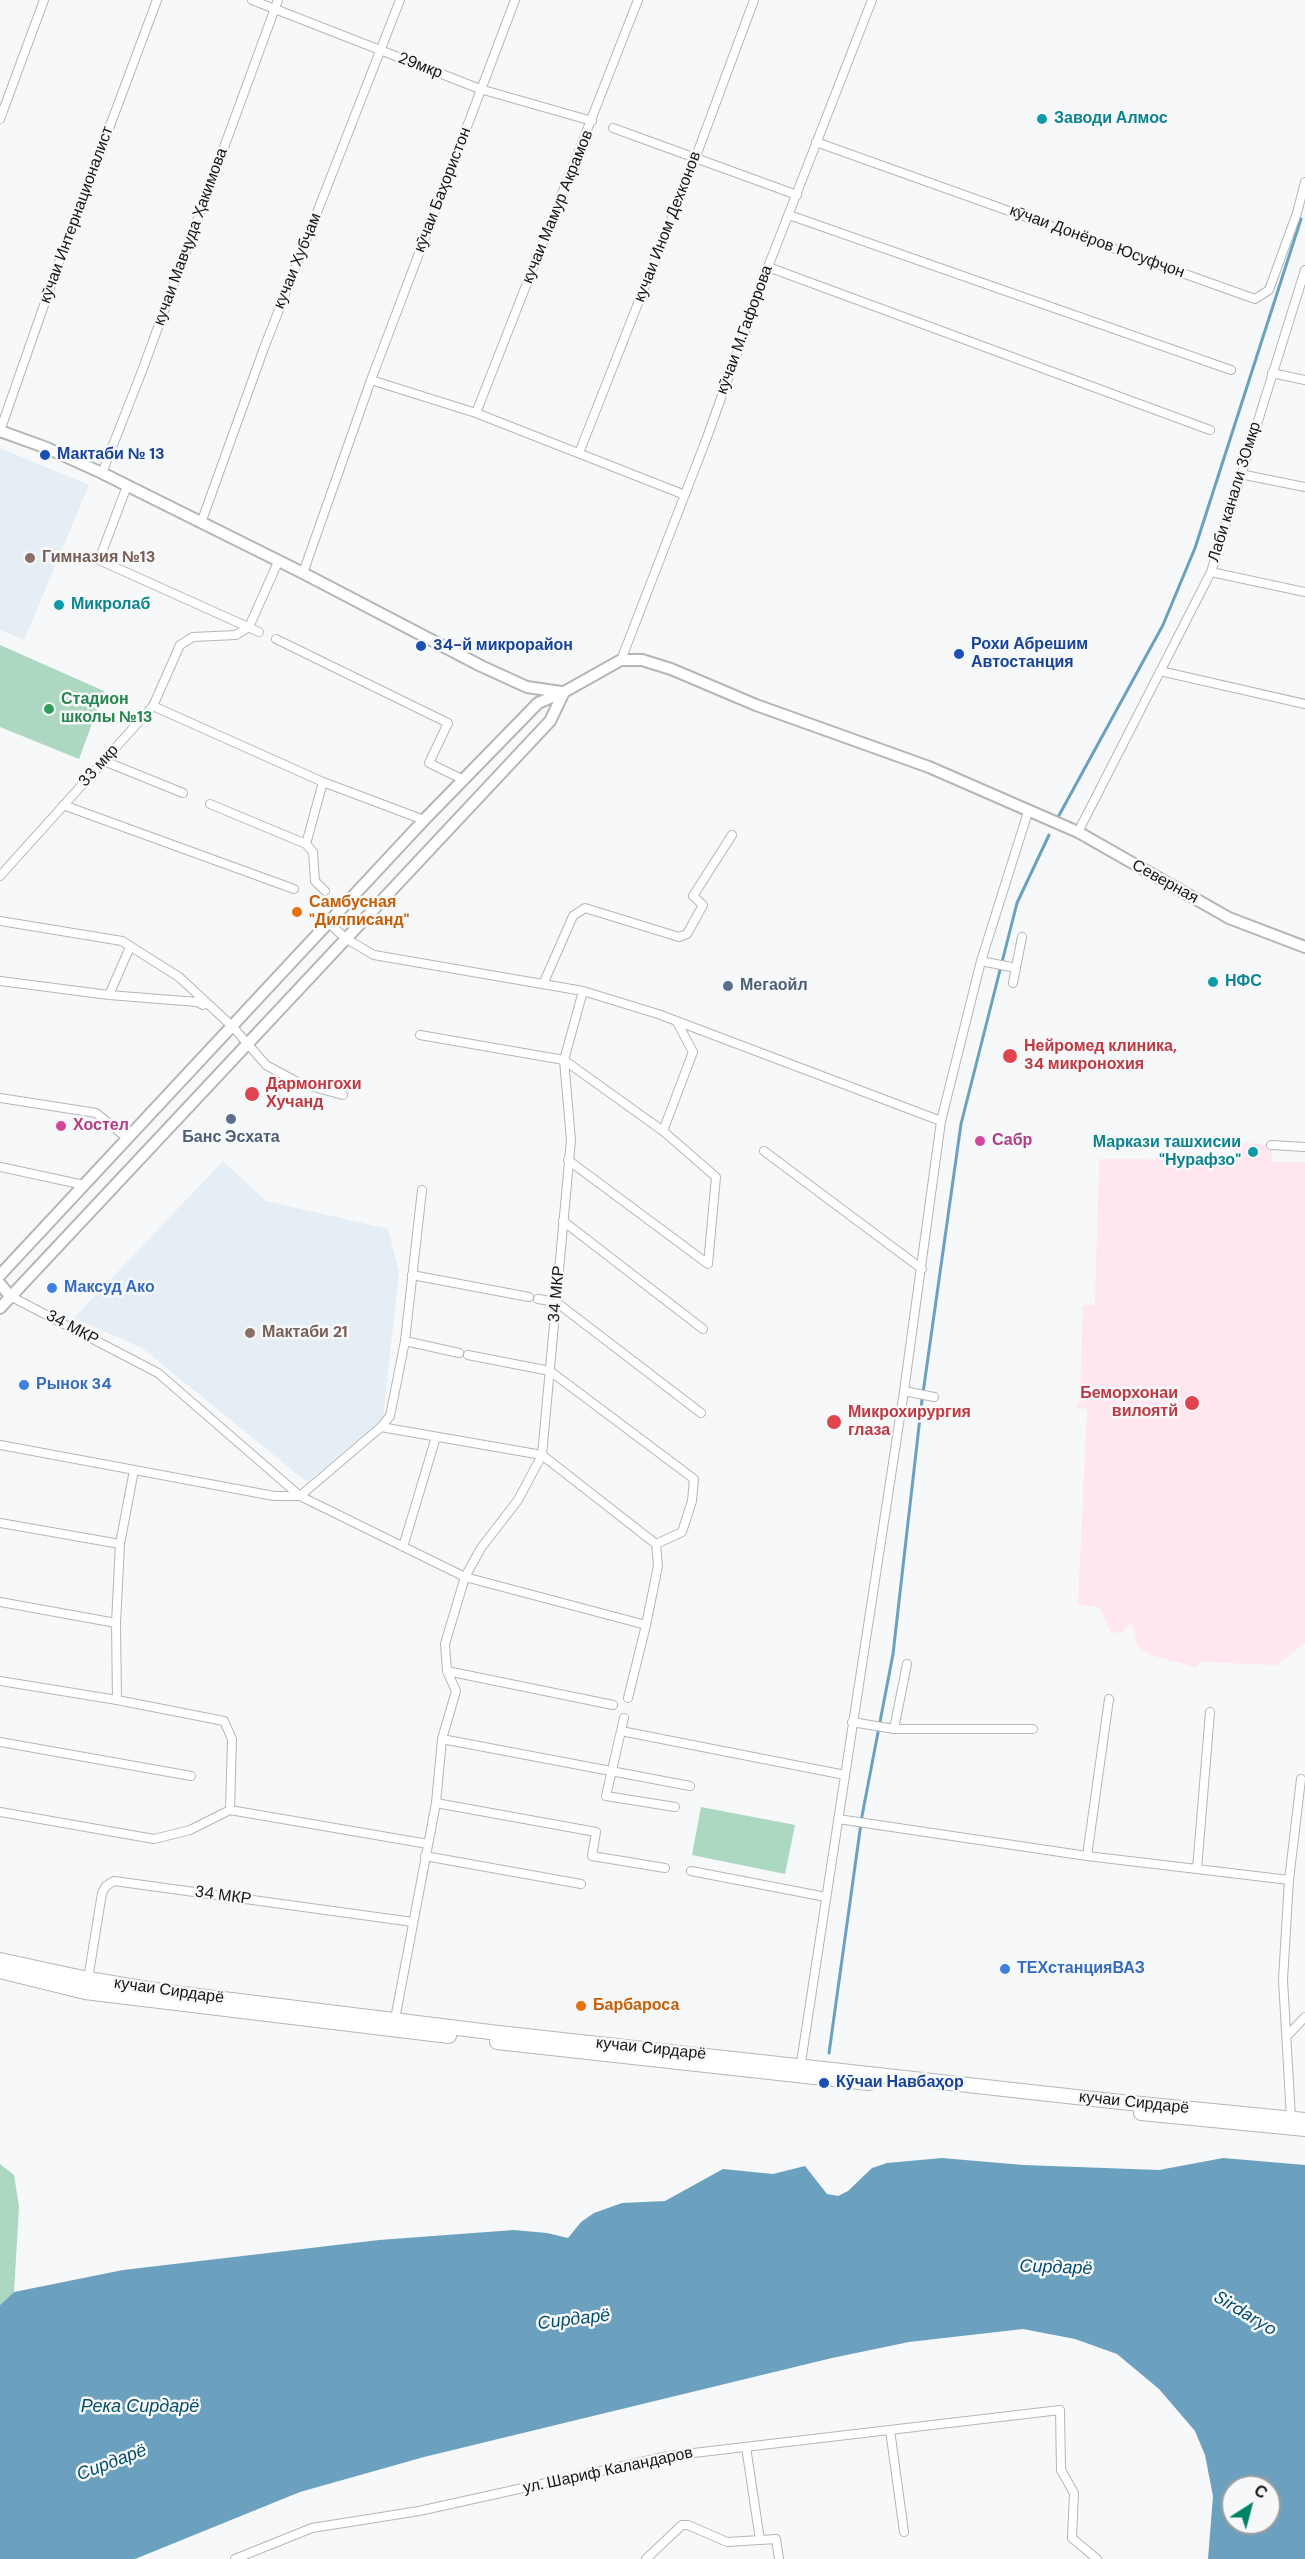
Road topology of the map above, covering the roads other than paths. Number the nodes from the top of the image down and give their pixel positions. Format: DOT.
graph roads {
  1 [pos="44,0"];
  2 [pos="157,0"];
  3 [pos="252,0"];
  4 [pos="278,0"];
  5 [pos="400,0"];
  6 [pos="515,0"];
  7 [pos="638,0"];
  8 [pos="754,0"];
  9 [pos="872,0"];
  10 [pos="274,9"];
  11 [pos="381,52"];
  12 [pos="480,89"];
  13 [pos="0,119"];
  14 [pos="592,121"];
  15 [pos="613,128"];
  16 [pos="816,142"];
  17 [pos="695,159"];
  18 [pos="1305,182"];
  19 [pos="797,195"];
  20 [pos="789,215"];
  21 [pos="768,267"];
  22 [pos="1305,270"];
  23 [pos="1231,370"];
  24 [pos="1272,373"];
  25 [pos="371,380"];
  26 [pos="1305,380"];
  27 [pos="476,413"];
  28 [pos="1210,430"];
  29 [pos="0,431"];
  30 [pos="579,453"];
  31 [pos="102,473"];
  32 [pos="1240,474"];
  33 [pos="127,486"];
  34 [pos="1305,488"];
  35 [pos="685,495"];
  36 [pos="201,523"];
  37 [pos="278,562"];
  38 [pos="1211,572"];
  39 [pos="303,573"];
  40 [pos="1305,592"];
  41 [pos="249,627"];
  42 [pos="259,632"];
  43 [pos="276,639"];
  44 [pos="621,660"];
  45 [pos="1160,671"];
  46 [pos="527,687"];
  47 [pos="564,692"];
  48 [pos="1305,704"];
  49 [pos="153,706"];
  50 [pos="527,714"];
  51 [pos="498,744"];
  52 [pos="513,760"];
  53 [pos="104,761"];
  54 [pos="464,780"];
  55 [pos="323,782"];
  56 [pos="183,793"];
  57 [pos="210,804"];
  58 [pos="63,805"];
  59 [pos="1028,812"];
  60 [pos="424,820"];
  61 [pos="1078,832"];
  62 [pos="732,835"];
  63 [pos="306,844"];
  64 [pos="0,876"];
  65 [pos="294,889"];
  66 [pos="325,891"];
  67 [pos="0,921"];
  68 [pos="328,922"];
  69 [pos="1022,937"];
  70 [pos="345,938"];
  71 [pos="130,947"];
  72 [pos="1305,947"];
  73 [pos="981,961"];
  74 [pos="1016,968"];
  75 [pos="0,981"];
  76 [pos="544,982"];
  77 [pos="1013,983"];
  78 [pos="583,991"];
  79 [pos="109,995"];
  80 [pos="215,1012"];
  81 [pos="677,1022"];
  82 [pos="233,1027"];
  83 [pos="420,1035"];
  84 [pos="248,1045"];
  85 [pos="564,1060"];
  86 [pos="343,1095"];
  87 [pos="0,1098"];
  88 [pos="941,1121"];
  89 [pos="663,1131"];
  90 [pos="127,1138"];
  91 [pos="1271,1145"];
  92 [pos="1305,1147"];
  93 [pos="764,1151"];
  94 [pos="568,1160"];
  95 [pos="0,1167"];
  96 [pos="84,1185"];
  97 [pos="422,1190"];
  98 [pos="563,1221"];
  99 [pos="922,1269"];
  100 [pos="0,1275"];
  101 [pos="412,1275"];
  102 [pos="0,1284"];
  103 [pos="10,1296"];
  104 [pos="529,1298"];
  105 [pos="538,1299"];
  106 [pos="556,1302"];
  107 [pos="0,1308"];
  108 [pos="703,1329"];
  109 [pos="405,1341"];
  110 [pos="459,1353"];
  111 [pos="468,1355"];
  112 [pos="550,1371"];
  113 [pos="904,1391"];
  114 [pos="934,1397"];
  115 [pos="700,1413"];
  116 [pos="381,1427"];
  117 [pos="436,1437"];
  118 [pos="0,1445"];
  119 [pos="542,1455"];
  120 [pos="134,1470"];
  121 [pos="300,1496"];
  122 [pos="0,1523"];
  123 [pos="120,1544"];
  124 [pos="656,1544"];
  125 [pos="403,1547"];
  126 [pos="465,1577"];
  127 [pos="0,1602"];
  128 [pos="116,1623"];
  129 [pos="646,1625"];
  130 [pos="907,1664"];
  131 [pos="447,1671"];
  132 [pos="0,1680"];
  133 [pos="628,1698"];
  134 [pos="1109,1699"];
  135 [pos="117,1700"];
  136 [pos="613,1705"];
  137 [pos="1210,1712"];
  138 [pos="624,1718"];
  139 [pos="852,1722"];
  140 [pos="894,1729"];
  141 [pos="1033,1729"];
  142 [pos="621,1731"];
  143 [pos="442,1739"];
  144 [pos="0,1742"];
  145 [pos="612,1770"];
  146 [pos="845,1775"];
  147 [pos="191,1776"];
  148 [pos="1301,1779"];
  149 [pos="690,1786"];
  150 [pos="436,1803"];
  151 [pos="675,1807"];
  152 [pos="230,1810"];
  153 [pos="0,1812"];
  154 [pos="838,1819"];
  155 [pos="428,1844"];
  156 [pos="425,1856"];
  157 [pos="1087,1856"];
  158 [pos="665,1868"];
  159 [pos="1197,1869"];
  160 [pos="691,1870"];
  161 [pos="1289,1880"];
  162 [pos="580,1884"];
  163 [pos="825,1898"];
  164 [pos="414,1922"];
  165 [pos="0,1960"];
  166 [pos="0,1971"];
  167 [pos="88,1979"];
  168 [pos="1305,2017"];
  169 [pos="395,2019"];
  170 [pos="1288,2035"];
  171 [pos="800,2071"];
  172 [pos="1305,2120"];
  173 [pos="1291,2123"];
  174 [pos="1305,2129"];
  175 [pos="890,2430"];
  176 [pos="746,2447"];
  177 [pos="904,2532"];
  178 [pos="760,2540"];
  179 [pos="235,2559"];
  180 [pos="647,2559"];
  181 [pos="779,2559"];
  182 [pos="1097,2559"];
  1 -- 13 [label="street"];
  2 -- 29 [label="street, кӯчаи Интернационалист"];
  3 -- 10 [label="street, 29мкр"];
  4 -- 10 [label="street, кучаи Мавҷуда Ҳакимова"];
  5 -- 11 [label="street, кучаи Хубҷам"];
  6 -- 12 [label="street, кӯчаи Баҳористон"];
  7 -- 14 [label="street, кучаи Мамур Акрамов"];
  8 -- 17 [label="street, кучаи Ином Дехконов"];
  9 -- 16 [label="street, кӯчаи М.Гафорова"];
  10 -- 11 [label="street, 29мкр"];
  10 -- 31 [label="street, кучаи Мавҷуда Ҳакимова"];
  11 -- 12 [label="street, 29мкр"];
  11 -- 36 [label="street, кучаи Хубҷам"];
  12 -- 14 [label="street, 29мкр"];
  12 -- 25 [label="street, кӯчаи Баҳористон"];
  14 -- 27 [label="street, кучаи Мамур Акрамов"];
  15 -- 17 [label="street"];
  16 -- 18 [label="street, кӯчаи Донёров Юсуфҷон"];
  16 -- 19 [label="street, кӯчаи М.Гафорова"];
  17 -- 19 [label="street"];
  17 -- 30 [label="street, кучаи Ином Дехконов"];
  19 -- 20 [label="street, кӯчаи М.Гафорова"];
  20 -- 21 [label="street, кӯчаи М.Гафорова"];
  20 -- 23 [label="street"];
  21 -- 28 [label="street"];
  21 -- 35 [label="street, кӯчаи М.Гафорова"];
  22 -- 24 [label="street, Лаби канали 30мкр"];
  24 -- 26 [label="street"];
  24 -- 32 [label="street, Лаби канали 30мкр"];
  25 -- 27 [label="street"];
  25 -- 39 [label="street, кӯчаи Баҳористон"];
  27 -- 30 [label="street"];
  29 -- 31 [label="main road"];
  30 -- 35 [label="street"];
  31 -- 33 [label="main road"];
  32 -- 34 [label="street"];
  32 -- 38 [label="street, Лаби канали 30мкр"];
  33 -- 36 [label="main road"];
  33 -- 41 [label="street"];
  35 -- 44 [label="street, кӯчаи М.Гафорова"];
  36 -- 37 [label="main road"];
  37 -- 39 [label="main road"];
  37 -- 41 [label="street"];
  38 -- 40 [label="street"];
  38 -- 45 [label="street, Лаби канали 30мкр"];
  39 -- 46 [label="main road"];
  41 -- 42 [label="street"];
  41 -- 49 [label="street, 33 мкр"];
  43 -- 54 [label="street"];
  44 -- 47 [label="main road"];
  44 -- 59 [label="main road, Северная"];
  45 -- 48 [label="street"];
  45 -- 61 [label="street, Лаби канали 30мкр"];
  46 -- 47 [label="main road"];
  46 -- 50 [label="main road"];
  47 -- 50 [label="main road"];
  47 -- 52 [label="main road"];
  49 -- 53 [label="street, 33 мкр"];
  49 -- 55 [label="street"];
  50 -- 51 [label="main road"];
  51 -- 52 [label="main road"];
  51 -- 54 [label="main road"];
  52 -- 70 [label="main road"];
  53 -- 56 [label="street"];
  53 -- 58 [label="street, 33 мкр"];
  54 -- 60 [label="main road"];
  55 -- 60 [label="street"];
  55 -- 63 [label="street"];
  57 -- 63 [label="street"];
  58 -- 64 [label="street, 33 мкр"];
  58 -- 65 [label="street"];
  59 -- 61 [label="main road, Северная"];
  59 -- 73 [label="street"];
  60 -- 68 [label="main road"];
  61 -- 72 [label="main road, Северная"];
  62 -- 76 [label="street"];
  63 -- 66 [label="street"];
  67 -- 71 [label="street"];
  68 -- 70 [label="street"];
  68 -- 82 [label="main road"];
  69 -- 74 [label="street"];
  70 -- 76 [label="street"];
  70 -- 84 [label="main road"];
  71 -- 79 [label="street"];
  71 -- 80 [label="street"];
  73 -- 74 [label="street"];
  73 -- 88 [label="street"];
  74 -- 77 [label="street"];
  75 -- 79 [label="street"];
  76 -- 78 [label="street"];
  78 -- 81 [label="street"];
  78 -- 85 [label="street, 34 МКР"];
  79 -- 80 [label="street"];
  80 -- 82 [label="street"];
  81 -- 88 [label="street"];
  81 -- 89 [label="street"];
  82 -- 84 [label="street"];
  82 -- 90 [label="main road"];
  83 -- 85 [label="street"];
  84 -- 86 [label="street"];
  84 -- 103 [label="main road"];
  85 -- 89 [label="street"];
  85 -- 94 [label="street, 34 МКР"];
  87 -- 90 [label="street"];
  88 -- 99 [label="street"];
  89 -- 94 [label="street"];
  90 -- 96 [label="main road"];
  91 -- 92 [label="street"];
  93 -- 99 [label="street"];
  94 -- 98 [label="street, 34 МКР"];
  95 -- 96 [label="street"];
  96 -- 100 [label="main road"];
  97 -- 101 [label="street"];
  98 -- 106 [label="street, 34 МКР"];
  98 -- 108 [label="street"];
  99 -- 113 [label="street"];
  101 -- 104 [label="street"];
  101 -- 109 [label="street"];
  102 -- 103 [label="main road"];
  103 -- 107 [label="main road"];
  103 -- 121 [label="street, 34 МКР"];
  105 -- 106 [label="street"];
  106 -- 112 [label="street, 34 МКР"];
  106 -- 115 [label="street"];
  109 -- 110 [label="street"];
  109 -- 116 [label="street"];
  111 -- 112 [label="street"];
  112 -- 119 [label="street, 34 МКР"];
  112 -- 124 [label="street"];
  113 -- 114 [label="street"];
  113 -- 139 [label="street"];
  116 -- 117 [label="street"];
  116 -- 121 [label="street"];
  117 -- 119 [label="street"];
  117 -- 125 [label="street"];
  118 -- 120 [label="street, 34 МКР"];
  119 -- 124 [label="street"];
  119 -- 126 [label="street"];
  120 -- 121 [label="street, 34 МКР"];
  120 -- 123 [label="street"];
  121 -- 125 [label="street, 34 МКР"];
  122 -- 123 [label="street"];
  123 -- 128 [label="street"];
  124 -- 129 [label="street"];
  125 -- 126 [label="street, 34 МКР"];
  126 -- 129 [label="street, 34 МКР"];
  126 -- 131 [label="street"];
  127 -- 128 [label="street"];
  128 -- 135 [label="street"];
  129 -- 133 [label="street"];
  130 -- 140 [label="street"];
  131 -- 136 [label="street"];
  131 -- 143 [label="street"];
  132 -- 135 [label="street"];
  134 -- 157 [label="street"];
  135 -- 152 [label="street"];
  137 -- 159 [label="street"];
  138 -- 142 [label="street"];
  139 -- 140 [label="street"];
  139 -- 146 [label="street"];
  140 -- 141 [label="street"];
  142 -- 145 [label="street"];
  142 -- 146 [label="street"];
  143 -- 145 [label="street"];
  143 -- 150 [label="street"];
  144 -- 147 [label="street"];
  145 -- 149 [label="street"];
  145 -- 151 [label="street"];
  146 -- 154 [label="street"];
  148 -- 161 [label="street"];
  150 -- 155 [label="street"];
  150 -- 158 [label="street"];
  152 -- 153 [label="street"];
  152 -- 155 [label="street"];
  154 -- 157 [label="street"];
  154 -- 163 [label="street"];
  155 -- 156 [label="street"];
  156 -- 162 [label="street"];
  156 -- 164 [label="street"];
  157 -- 159 [label="street"];
  159 -- 161 [label="street"];
  160 -- 163 [label="street"];
  161 -- 170 [label="street"];
  163 -- 171 [label="street"];
  164 -- 167 [label="street, 34 МКР"];
  164 -- 169 [label="street"];
  165 -- 167 [label="highway, кучаи Сирдарё"];
  166 -- 171 [label="highway"];
  167 -- 169 [label="highway, кучаи Сирдарё"];
  168 -- 170 [label="street"];
  169 -- 171 [label="highway, кучаи Сирдарё"];
  170 -- 173 [label="street"];
  171 -- 173 [label="highway"];
  172 -- 173 [label="highway"];
  173 -- 174 [label="highway"];
  175 -- 176 [label="street, ул. Шариф Каландаров"];
  175 -- 177 [label="street"];
  175 -- 182 [label="street, ул. Шариф Каландаров"];
  176 -- 178 [label="street"];
  176 -- 179 [label="street, ул. Шариф Каландаров"];
  178 -- 180 [label="street"];
  178 -- 181 [label="street"];
}
